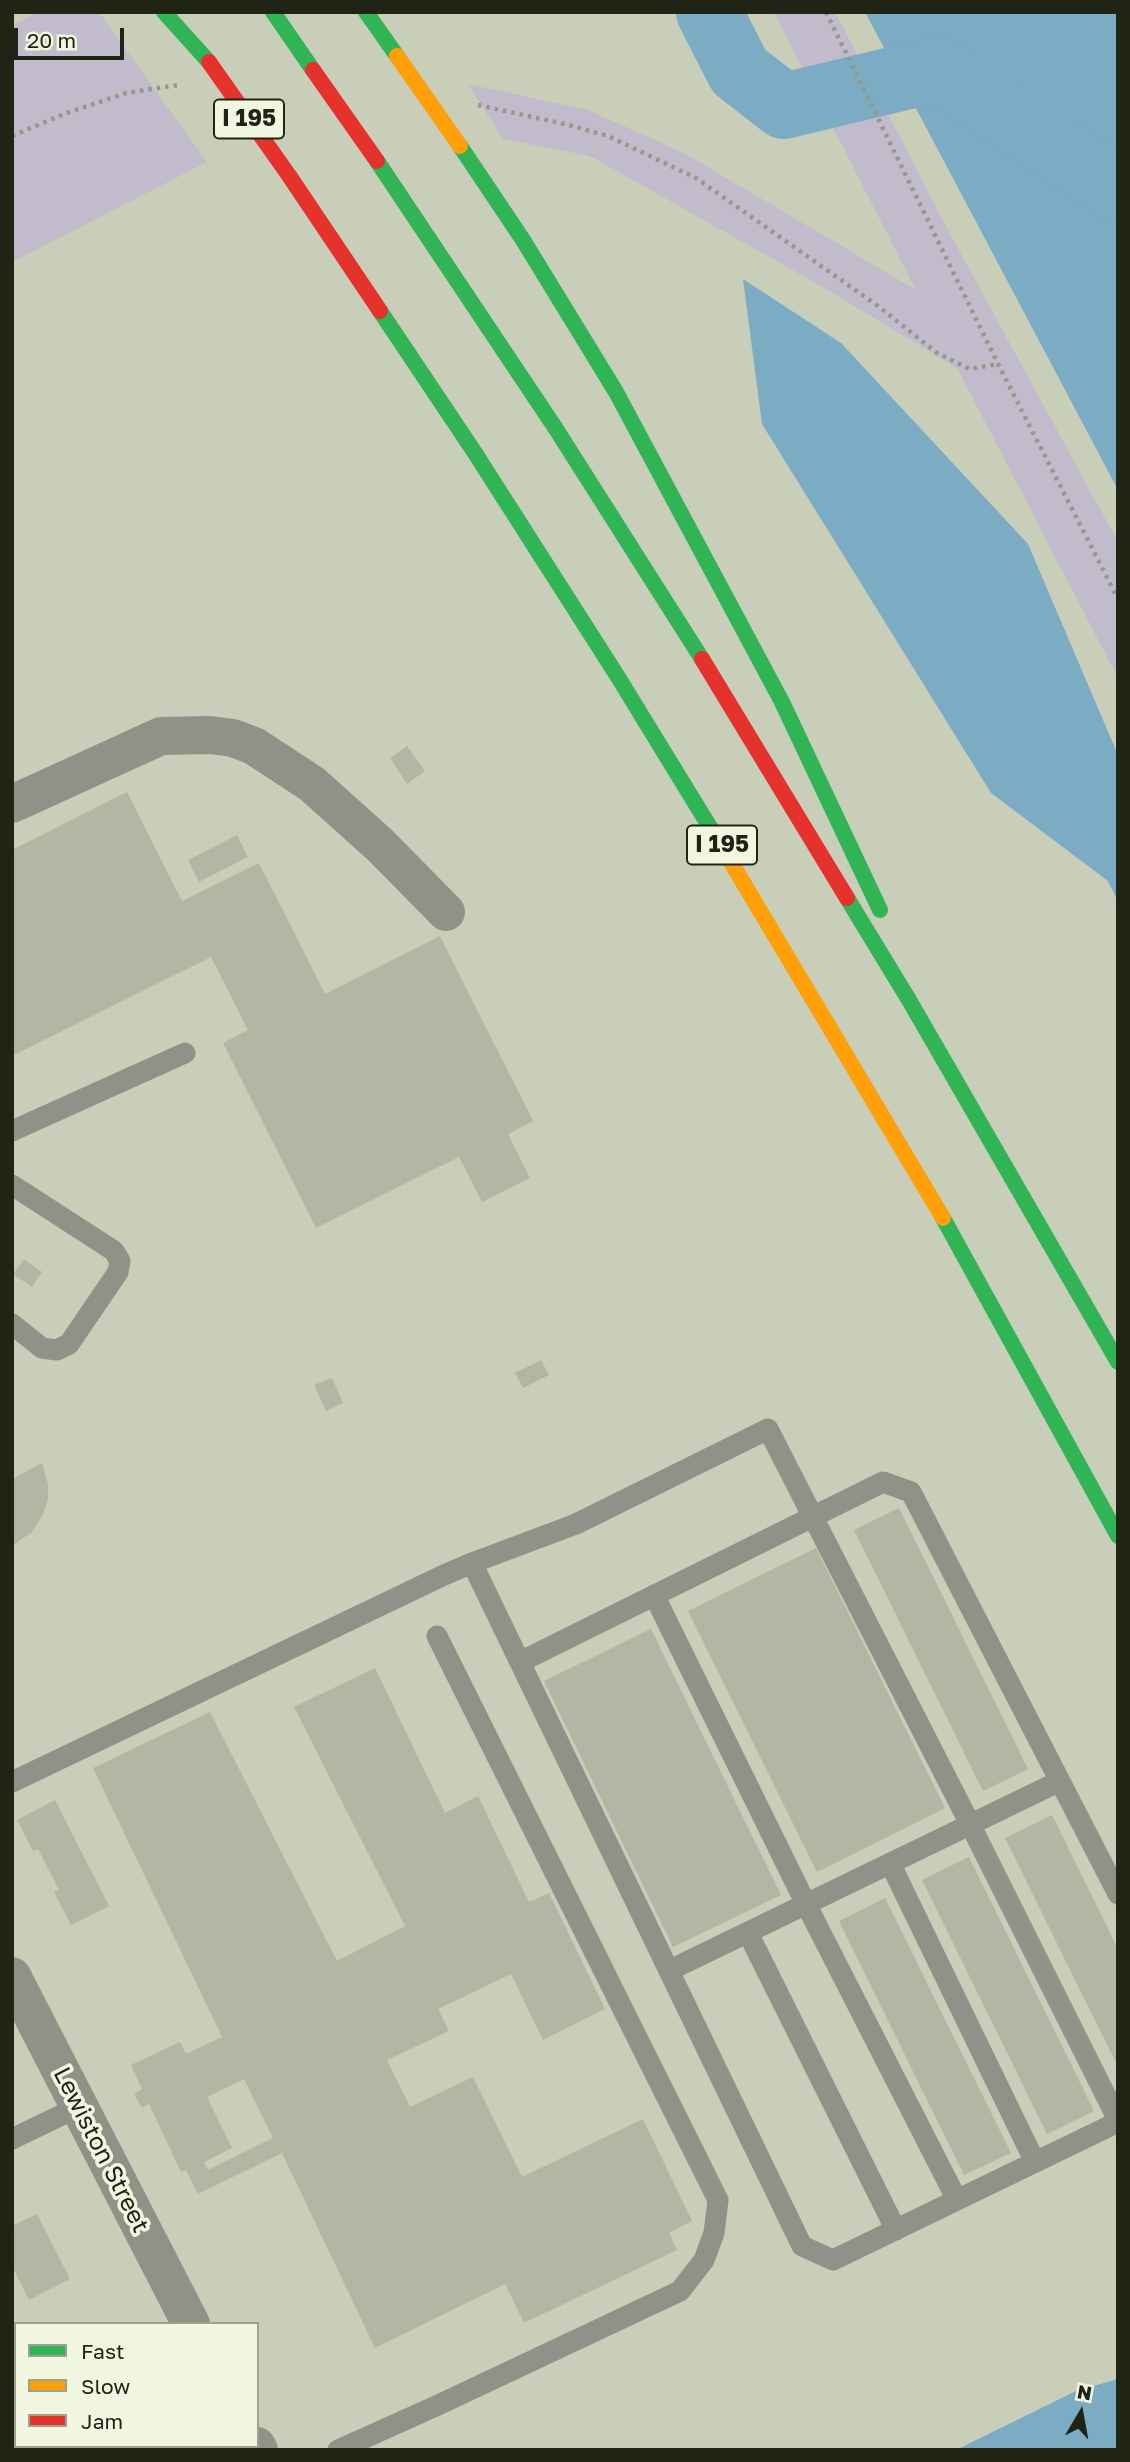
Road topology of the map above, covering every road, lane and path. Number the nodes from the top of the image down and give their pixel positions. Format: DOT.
graph roads {
  1 [pos="164,12"];
  2 [pos="173,12"];
  3 [pos="273,12"];
  4 [pos="366,12"];
  5 [pos="826,12"];
  6 [pos="209,62"];
  7 [pos="569,125"];
  8 [pos="998,364"];
  9 [pos="1118,600"];
  10 [pos="12,804"];
  11 [pos="446,912"];
  12 [pos="884,919"];
  13 [pos="902,956"];
  14 [pos="185,1053"];
  15 [pos="976,1115"];
  16 [pos="12,1130"];
  17 [pos="12,1185"];
  18 [pos="12,1324"];
  19 [pos="1118,1362"];
  20 [pos="812,1517"];
  21 [pos="1118,1536"];
  22 [pos="472,1563"];
  23 [pos="654,1595"];
  24 [pos="437,1636"];
  25 [pos="520,1662"];
  26 [pos="1060,1781"];
  27 [pos="12,1782"];
  28 [pos="970,1824"];
  29 [pos="890,1863"];
  30 [pos="1118,1894"];
  31 [pos="806,1904"];
  32 [pos="748,1933"];
  33 [pos="670,1970"];
  34 [pos="12,1976"];
  35 [pos="22,2020"];
  36 [pos="78,2107"];
  37 [pos="1118,2121"];
  38 [pos="12,2139"];
  39 [pos="1035,2162"];
  40 [pos="957,2200"];
  41 [pos="895,2230"];
  42 [pos="190,2322"];
  43 [pos="338,2450"];
  1 -- 6 [label="highway"];
  2 -- 6 [label="highway, I 195"];
  3 -- 15 [label="highway, bridge"];
  4 -- 12 [label="highway, bridge"];
  5 -- 8 [label="path"];
  6 -- 21 [label="highway, I 195, bridge"];
  7 -- 8 [label="path"];
  8 -- 9 [label="path"];
  10 -- 11 [label="street"];
  13 -- 15 [label="highway"];
  14 -- 16 [label="lane"];
  15 -- 19 [label="highway"];
  17 -- 18 [label="lane"];
  20 -- 22 [label="lane"];
  20 -- 23 [label="lane"];
  20 -- 26 [label="lane"];
  20 -- 28 [label="lane"];
  22 -- 25 [label="lane"];
  22 -- 27 [label="lane"];
  23 -- 25 [label="lane"];
  23 -- 31 [label="lane"];
  24 -- 43 [label="lane"];
  25 -- 33 [label="lane"];
  26 -- 28 [label="lane"];
  26 -- 30 [label="lane"];
  28 -- 29 [label="lane"];
  28 -- 37 [label="lane"];
  29 -- 31 [label="lane"];
  29 -- 39 [label="lane"];
  31 -- 32 [label="lane"];
  31 -- 40 [label="lane"];
  32 -- 33 [label="lane"];
  32 -- 41 [label="lane"];
  33 -- 41 [label="lane"];
  34 -- 35 [label="street, Lewiston Street"];
  35 -- 36 [label="street, Lewiston Street"];
  36 -- 38 [label="lane"];
  36 -- 42 [label="street, Lewiston Street"];
  37 -- 39 [label="lane"];
  39 -- 40 [label="lane"];
  40 -- 41 [label="lane"];
}
